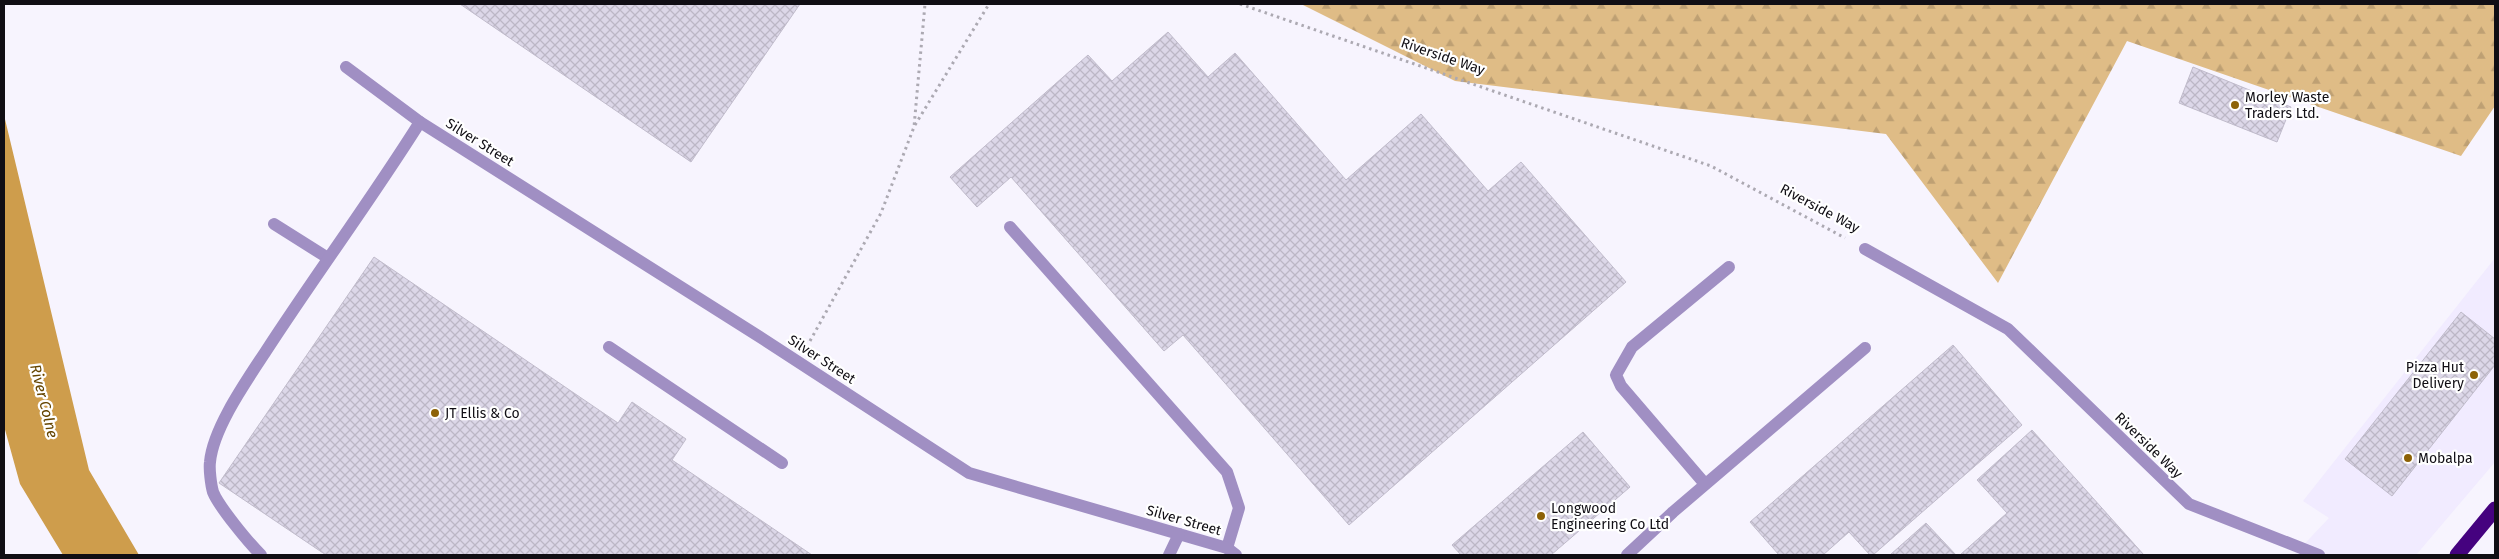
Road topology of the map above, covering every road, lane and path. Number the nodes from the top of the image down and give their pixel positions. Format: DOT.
graph roads {
  1 [pos="925,4"];
  2 [pos="989,4"];
  3 [pos="1240,4"];
  4 [pos="346,67"];
  5 [pos="420,122"];
  6 [pos="914,126"];
  7 [pos="274,224"];
  8 [pos="1010,227"];
  9 [pos="1865,249"];
  10 [pos="328,258"];
  11 [pos="1729,267"];
  12 [pos="609,348"];
  13 [pos="1865,348"];
  14 [pos="798,362"];
  15 [pos="782,463"];
  16 [pos="1705,484"];
  17 [pos="2495,509"];
  18 [pos="1179,534"];
  19 [pos="1231,552"];
  20 [pos="261,555"];
  21 [pos="1169,555"];
  22 [pos="1626,555"];
  23 [pos="2319,555"];
  24 [pos="2457,555"];
  1 -- 6 [label="path"];
  2 -- 6 [label="path"];
  3 -- 9 [label="path, Riverside Way"];
  4 -- 5 [label="street, Silver Street"];
  5 -- 10 [label="street"];
  5 -- 14 [label="street, Silver Street"];
  6 -- 14 [label="path"];
  7 -- 10 [label="street"];
  8 -- 19 [label="street"];
  9 -- 23 [label="street, Riverside Way"];
  10 -- 20 [label="street"];
  11 -- 16 [label="street"];
  12 -- 15 [label="street"];
  13 -- 16 [label="street"];
  14 -- 18 [label="street, Silver Street"];
  16 -- 22 [label="street"];
  17 -- 24 [label="highway"];
  18 -- 19 [label="street, Silver Street"];
  18 -- 21 [label="street"];
}
